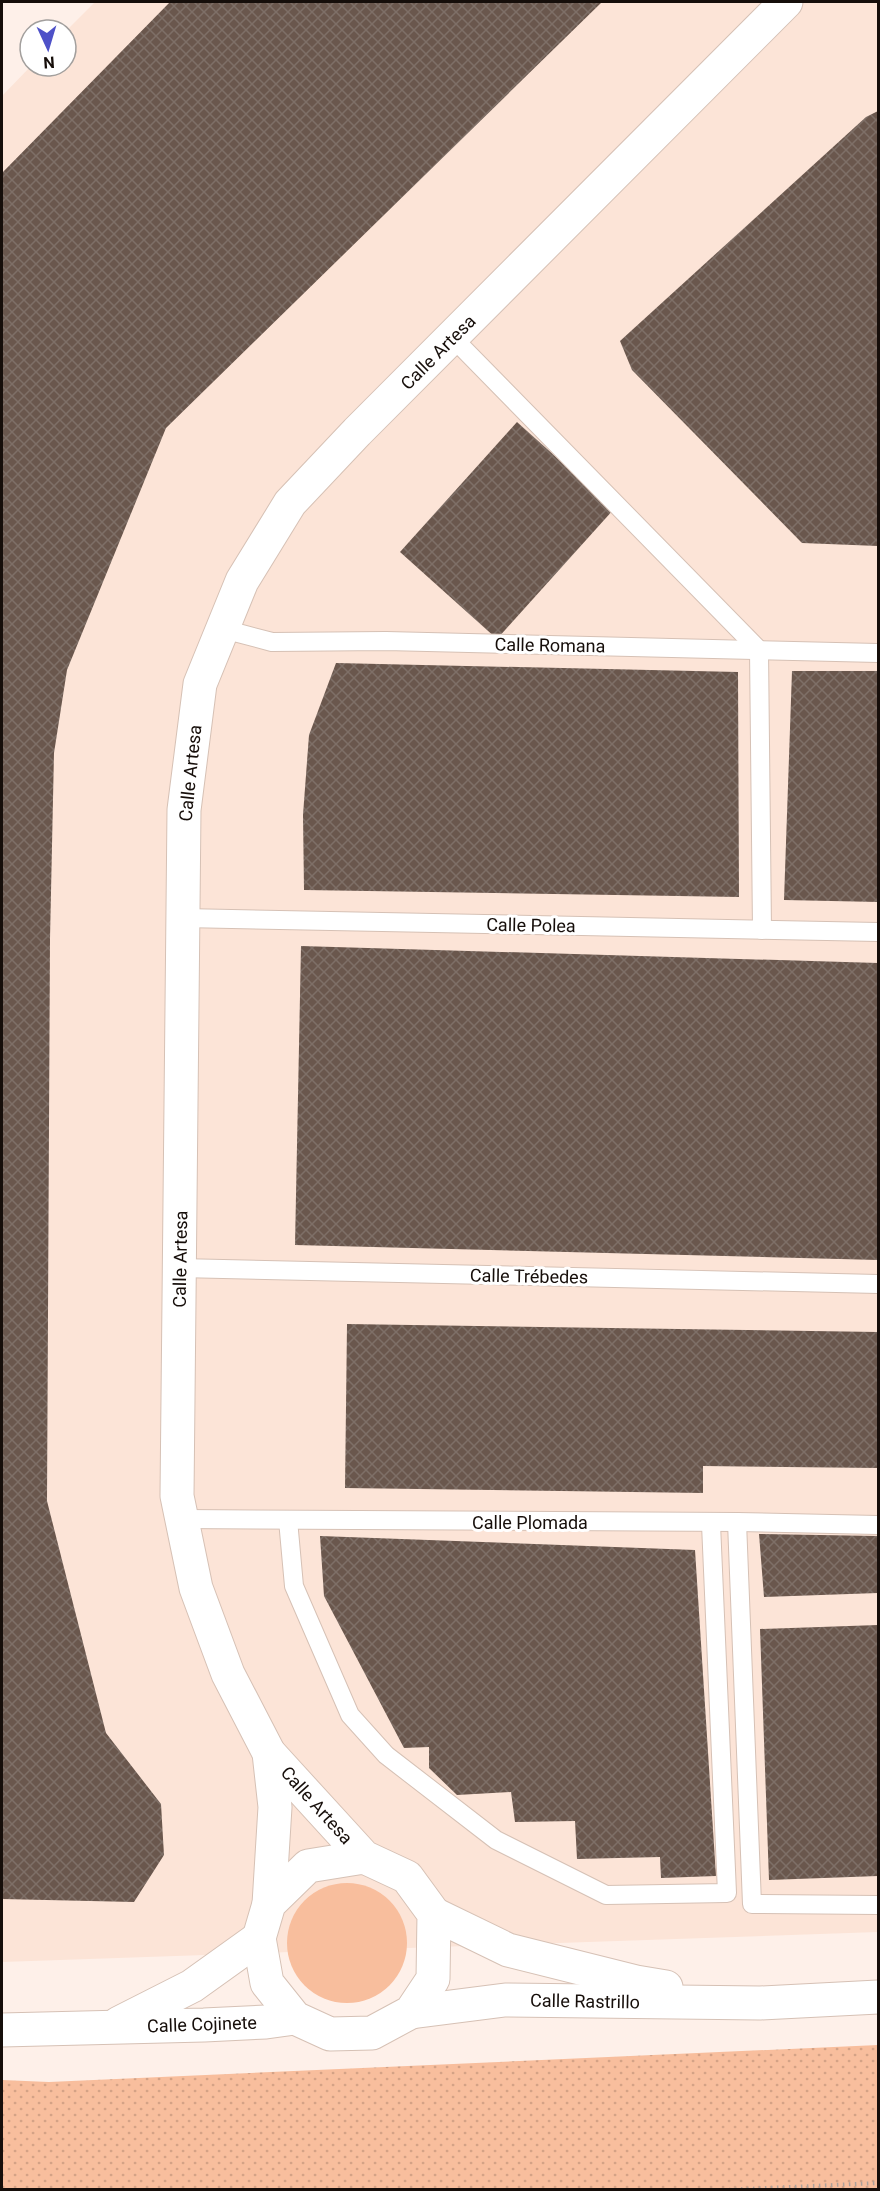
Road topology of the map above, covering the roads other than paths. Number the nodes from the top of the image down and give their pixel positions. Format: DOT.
graph roads {
  1 [pos="786,2"];
  2 [pos="452,337"];
  3 [pos="223,629"];
  4 [pos="759,650"];
  5 [pos="879,653"];
  6 [pos="183,918"];
  7 [pos="762,930"];
  8 [pos="879,932"];
  9 [pos="179,1268"];
  10 [pos="879,1284"];
  11 [pos="182,1519"];
  12 [pos="288,1520"];
  13 [pos="737,1522"];
  14 [pos="711,1524"];
  15 [pos="879,1525"];
  16 [pos="269,1753"];
  17 [pos="364,1857"];
  18 [pos="269,1904"];
  19 [pos="879,1905"];
  20 [pos="434,1914"];
  21 [pos="259,1938"];
  22 [pos="879,1997"];
  23 [pos="760,2003"];
  24 [pos="411,2012"];
  25 [pos="295,2018"];
  26 [pos="110,2028"];
  27 [pos="2,2030"];
  1 -- 2 [label="street, Calle Artesa"];
  2 -- 3 [label="street, Calle Artesa"];
  2 -- 4 [label="lane"];
  3 -- 4 [label="lane, Calle Romana"];
  3 -- 6 [label="street, Calle Artesa"];
  4 -- 5 [label="lane, Calle Romana"];
  4 -- 7 [label="lane"];
  6 -- 7 [label="lane, Calle Polea"];
  6 -- 9 [label="street, Calle Artesa"];
  7 -- 8 [label="lane, Calle Polea"];
  9 -- 10 [label="lane, Calle Trébedes"];
  9 -- 11 [label="street, Calle Artesa"];
  11 -- 12 [label="lane, Calle Plomada"];
  11 -- 16 [label="street, Calle Artesa"];
  12 -- 14 [label="lane, Calle Plomada"];
  12 -- 14 [label="lane"];
  13 -- 14 [label="lane, Calle Plomada"];
  13 -- 15 [label="lane, Calle Plomada"];
  13 -- 19 [label="lane"];
  16 -- 17 [label="street, Calle Artesa"];
  16 -- 18 [label="street, Calle Artesa"];
  17 -- 18 [label="street"];
  17 -- 20 [label="street"];
  18 -- 21 [label="street"];
  20 -- 23 [label="street, Calle Rastrillo"];
  20 -- 24 [label="street"];
  21 -- 25 [label="street"];
  21 -- 26 [label="street, Calle Cojinete"];
  22 -- 23 [label="street, Calle Rastrillo"];
  23 -- 24 [label="street, Calle Rastrillo"];
  24 -- 25 [label="street"];
  25 -- 26 [label="street, Calle Cojinete"];
  26 -- 27 [label="street, Calle Cojinete"];
}
